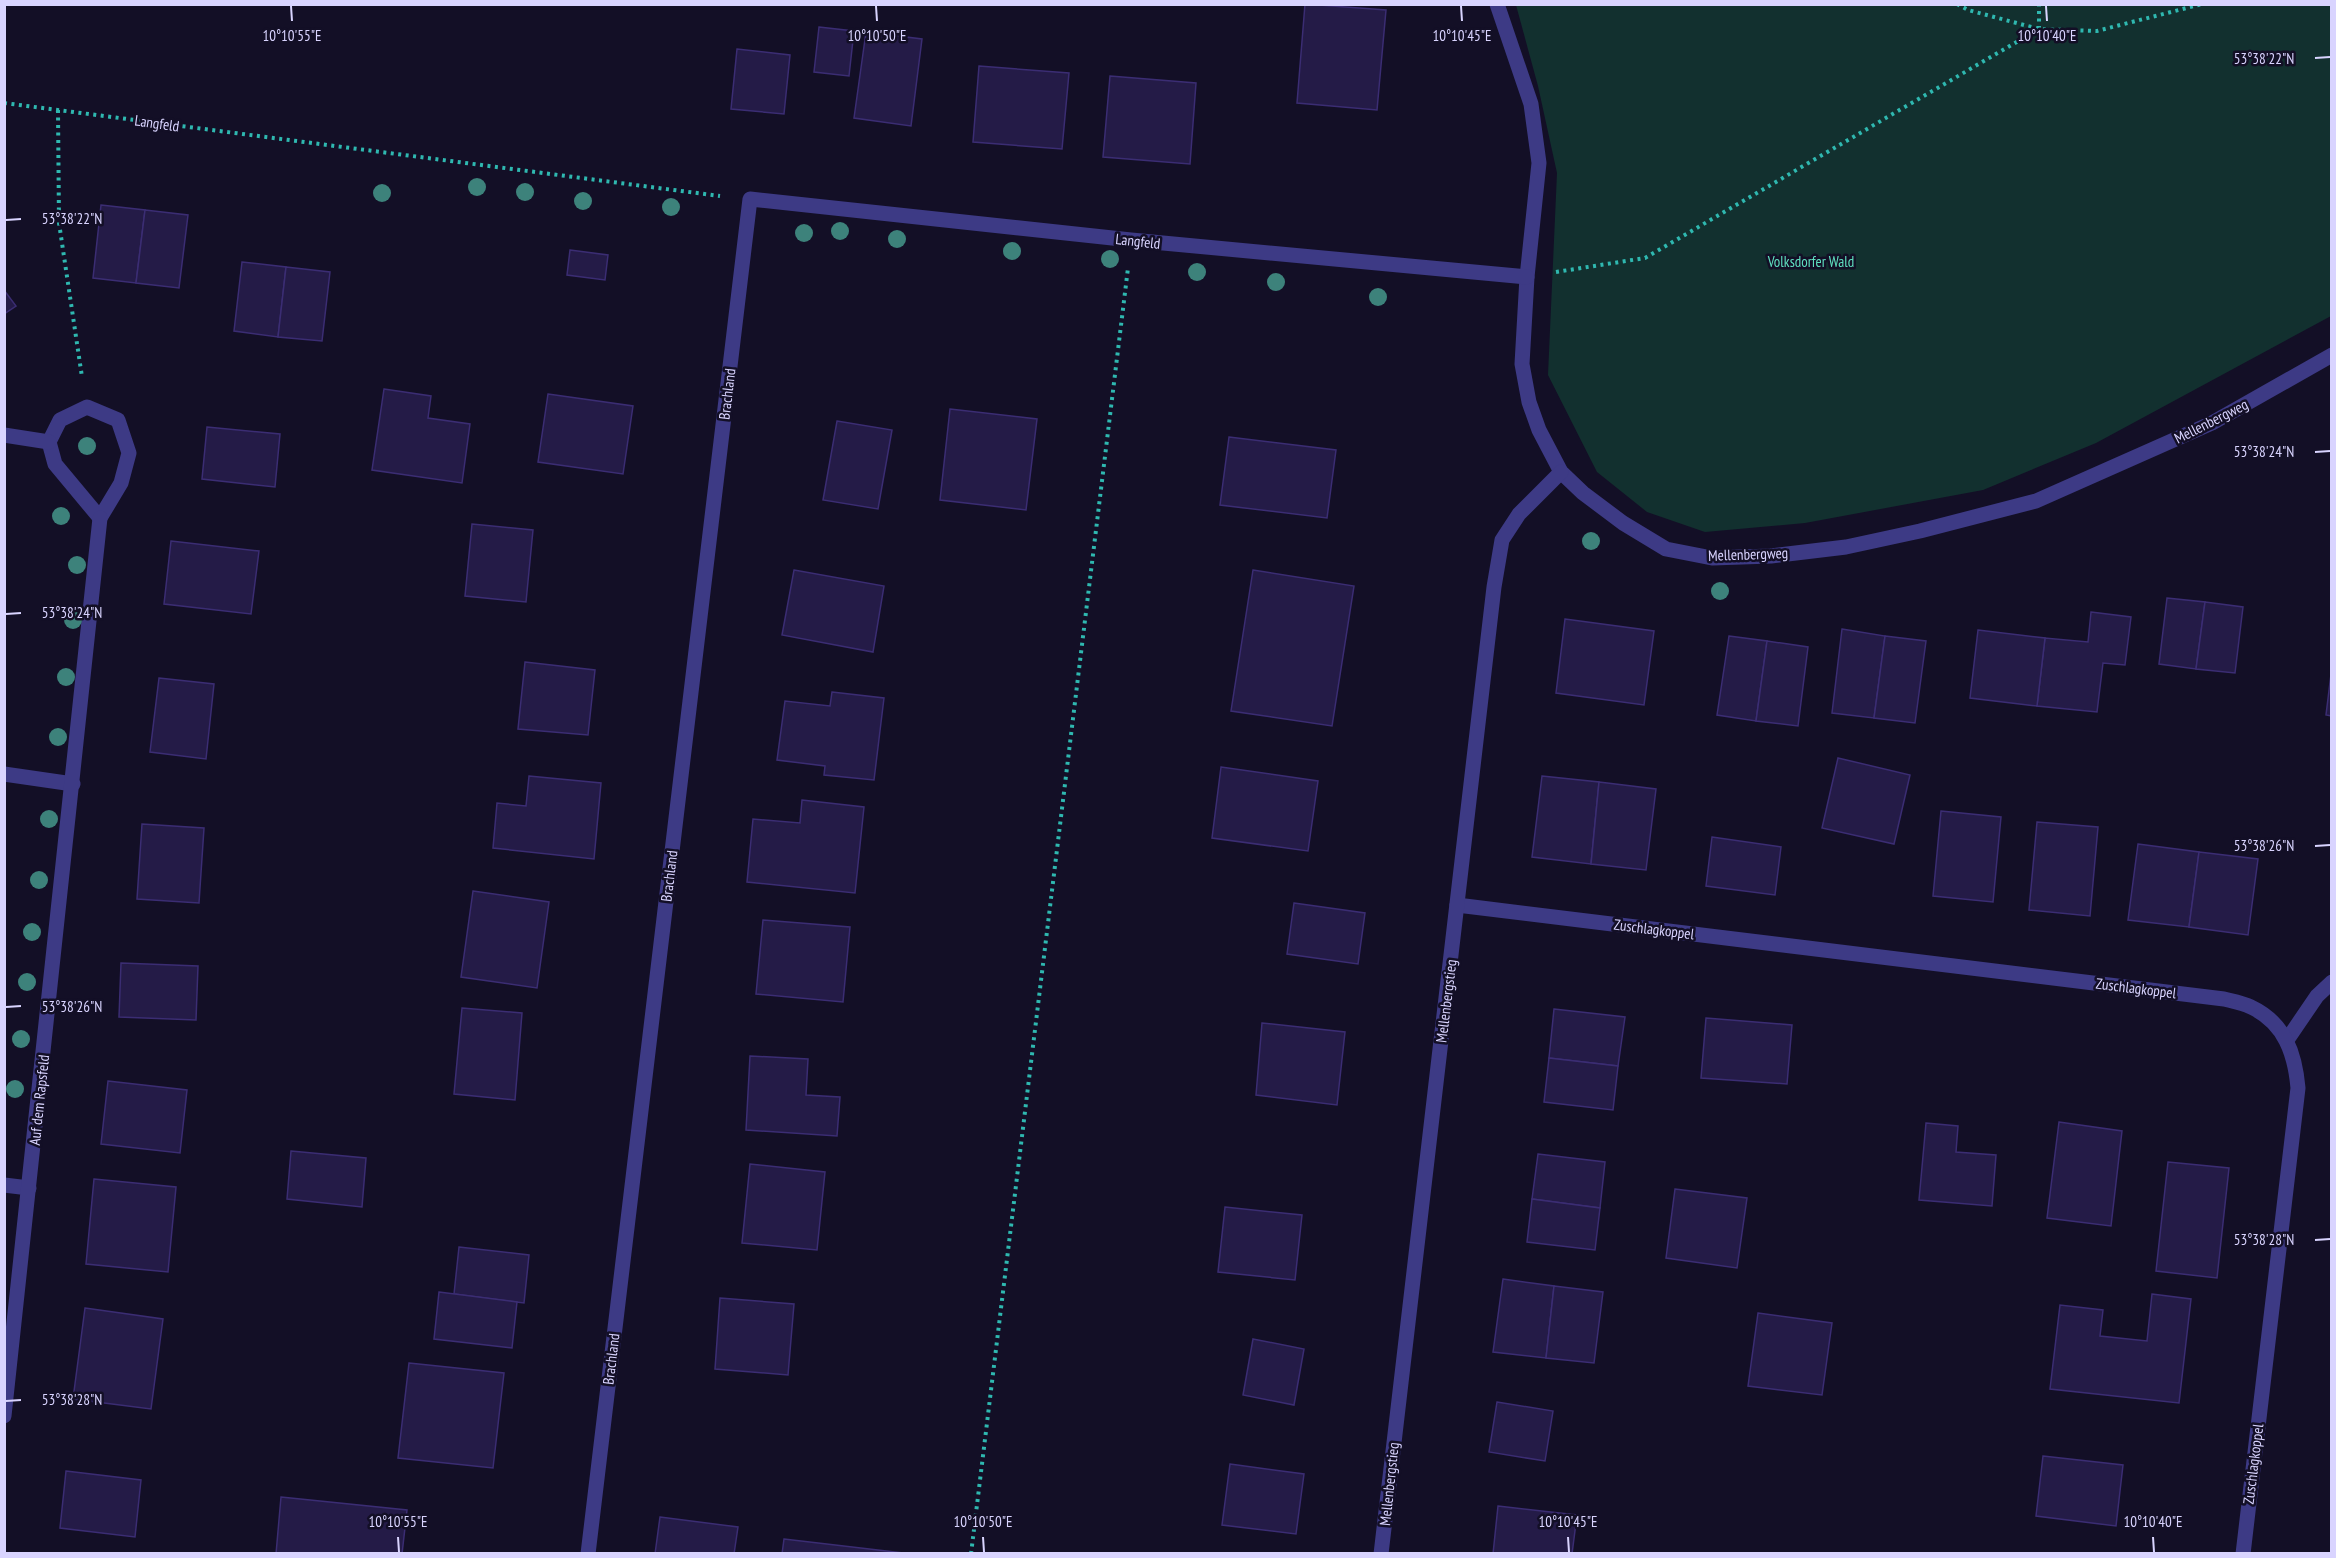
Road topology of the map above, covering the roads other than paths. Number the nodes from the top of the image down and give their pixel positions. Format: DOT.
graph roads {
  1 [pos="1497,4"];
  2 [pos="750,199"];
  3 [pos="1527,277"];
  4 [pos="2331,355"];
  5 [pos="4,435"];
  6 [pos="49,442"];
  7 [pos="1561,472"];
  8 [pos="100,518"];
  9 [pos="4,774"];
  10 [pos="73,784"];
  11 [pos="1457,905"];
  12 [pos="2331,982"];
  13 [pos="2287,1040"];
  14 [pos="4,1185"];
  15 [pos="29,1188"];
  16 [pos="4,1416"];
  17 [pos="588,1554"];
  18 [pos="1381,1554"];
  19 [pos="2243,1554"];
  1 -- 3 [label="street, Mellenbergweg"];
  2 -- 3 [label="street, Langfeld"];
  2 -- 17 [label="street, Brachland"];
  3 -- 7 [label="street, Mellenbergweg"];
  4 -- 7 [label="street, Mellenbergweg"];
  5 -- 6 [label="street"];
  6 -- 8 [label="street"];
  6 -- 8 [label="street, Auf dem Rapsfeld"];
  7 -- 11 [label="street, Mellenbergstieg"];
  8 -- 10 [label="street, Auf dem Rapsfeld"];
  9 -- 10 [label="street"];
  10 -- 15 [label="street, Auf dem Rapsfeld"];
  11 -- 13 [label="street, Zuschlagkoppel"];
  11 -- 18 [label="street, Mellenbergstieg"];
  12 -- 13 [label="street"];
  13 -- 19 [label="street, Zuschlagkoppel"];
  14 -- 15 [label="street"];
  15 -- 16 [label="street, Auf dem Rapsfeld"];
}
